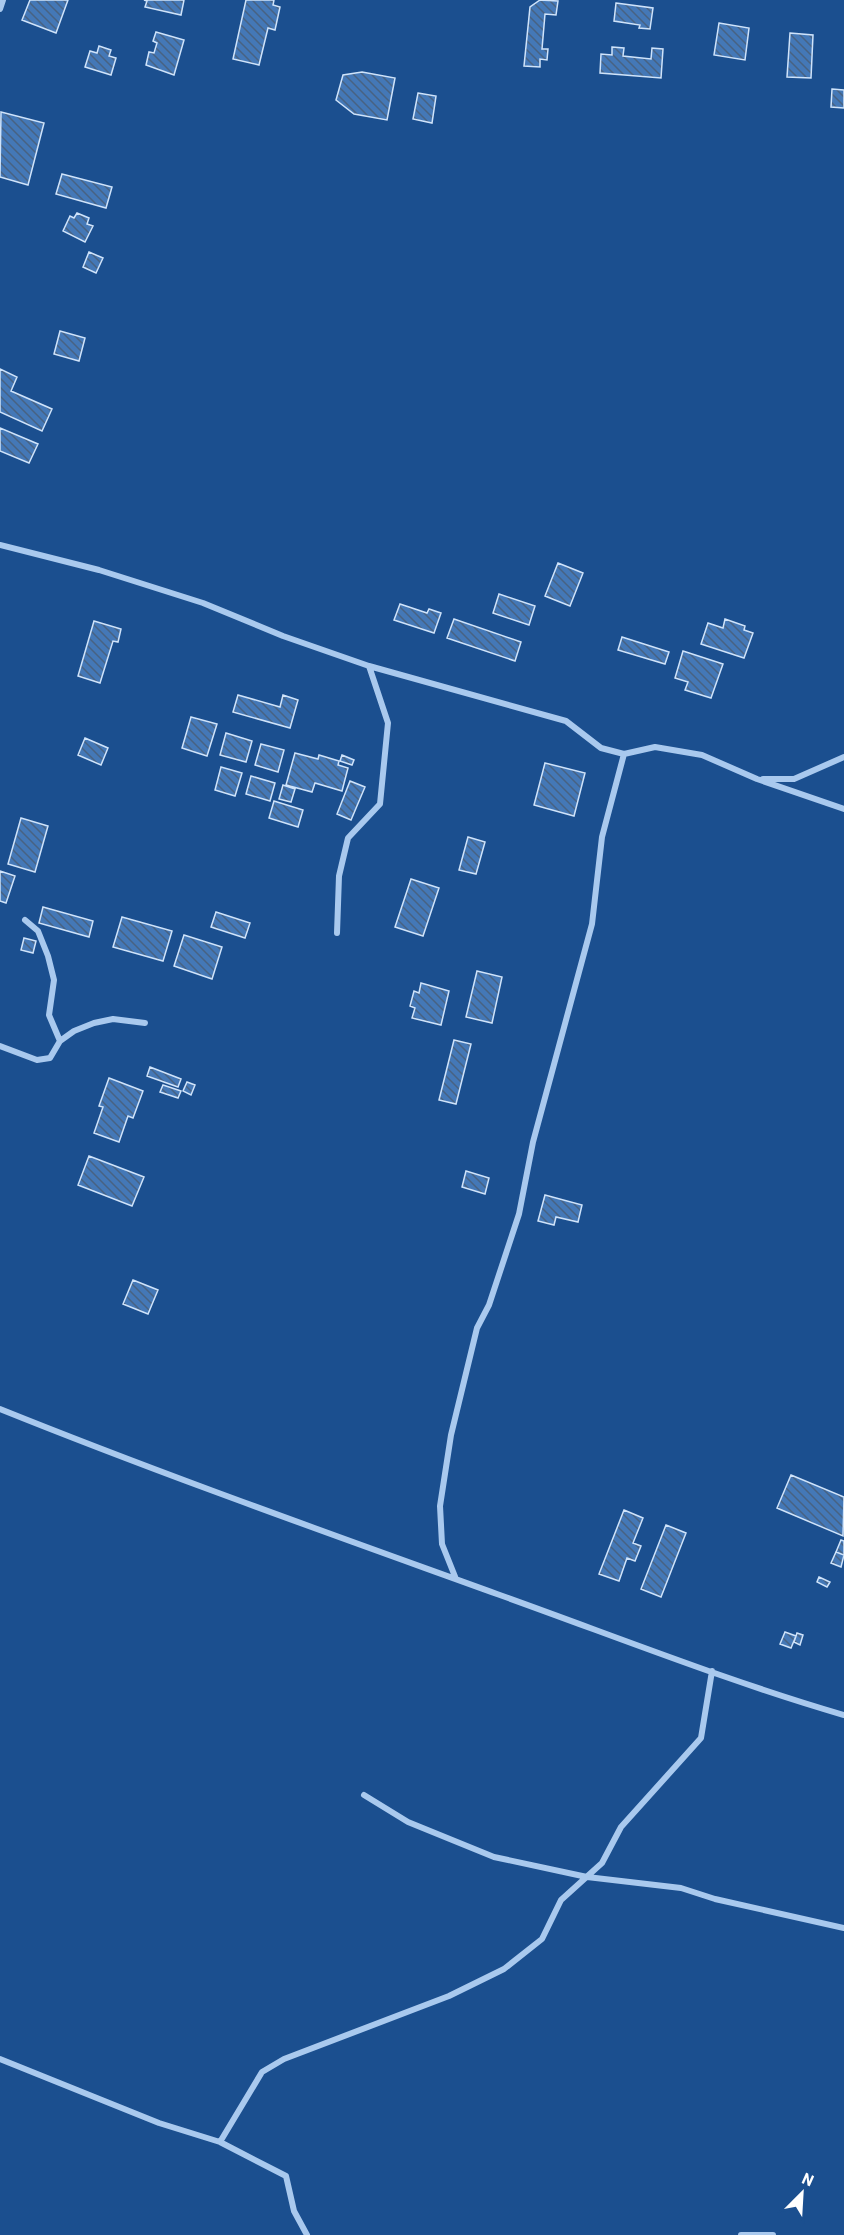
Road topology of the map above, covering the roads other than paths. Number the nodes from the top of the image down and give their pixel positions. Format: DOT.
graph roads {
  1 [pos="3,0"];
  2 [pos="0,9"];
  3 [pos="0,545"];
  4 [pos="369,666"];
  5 [pos="624,754"];
  6 [pos="844,757"];
  7 [pos="757,779"];
  8 [pos="844,809"];
  9 [pos="25,920"];
  10 [pos="337,933"];
  11 [pos="145,1023"];
  12 [pos="60,1041"];
  13 [pos="0,1046"];
  14 [pos="0,1409"];
  15 [pos="456,1579"];
  16 [pos="712,1671"];
  17 [pos="844,1715"];
  18 [pos="364,1795"];
  19 [pos="587,1877"];
  20 [pos="844,1928"];
  21 [pos="0,2059"];
  22 [pos="220,2142"];
  23 [pos="307,2235"];
  24 [pos="741,2235"];
  25 [pos="773,2235"];
  1 -- 2 [label="street"];
  3 -- 4 [label="street"];
  4 -- 5 [label="street"];
  4 -- 10 [label="street"];
  5 -- 7 [label="street"];
  5 -- 15 [label="street"];
  6 -- 7 [label="street"];
  7 -- 8 [label="street"];
  9 -- 12 [label="street"];
  11 -- 12 [label="street"];
  12 -- 13 [label="street"];
  14 -- 15 [label="street"];
  15 -- 16 [label="street"];
  16 -- 17 [label="street"];
  16 -- 19 [label="street"];
  18 -- 19 [label="street"];
  19 -- 20 [label="street"];
  19 -- 22 [label="street"];
  21 -- 22 [label="street"];
  22 -- 23 [label="street"];
  24 -- 25 [label="street"];
}
